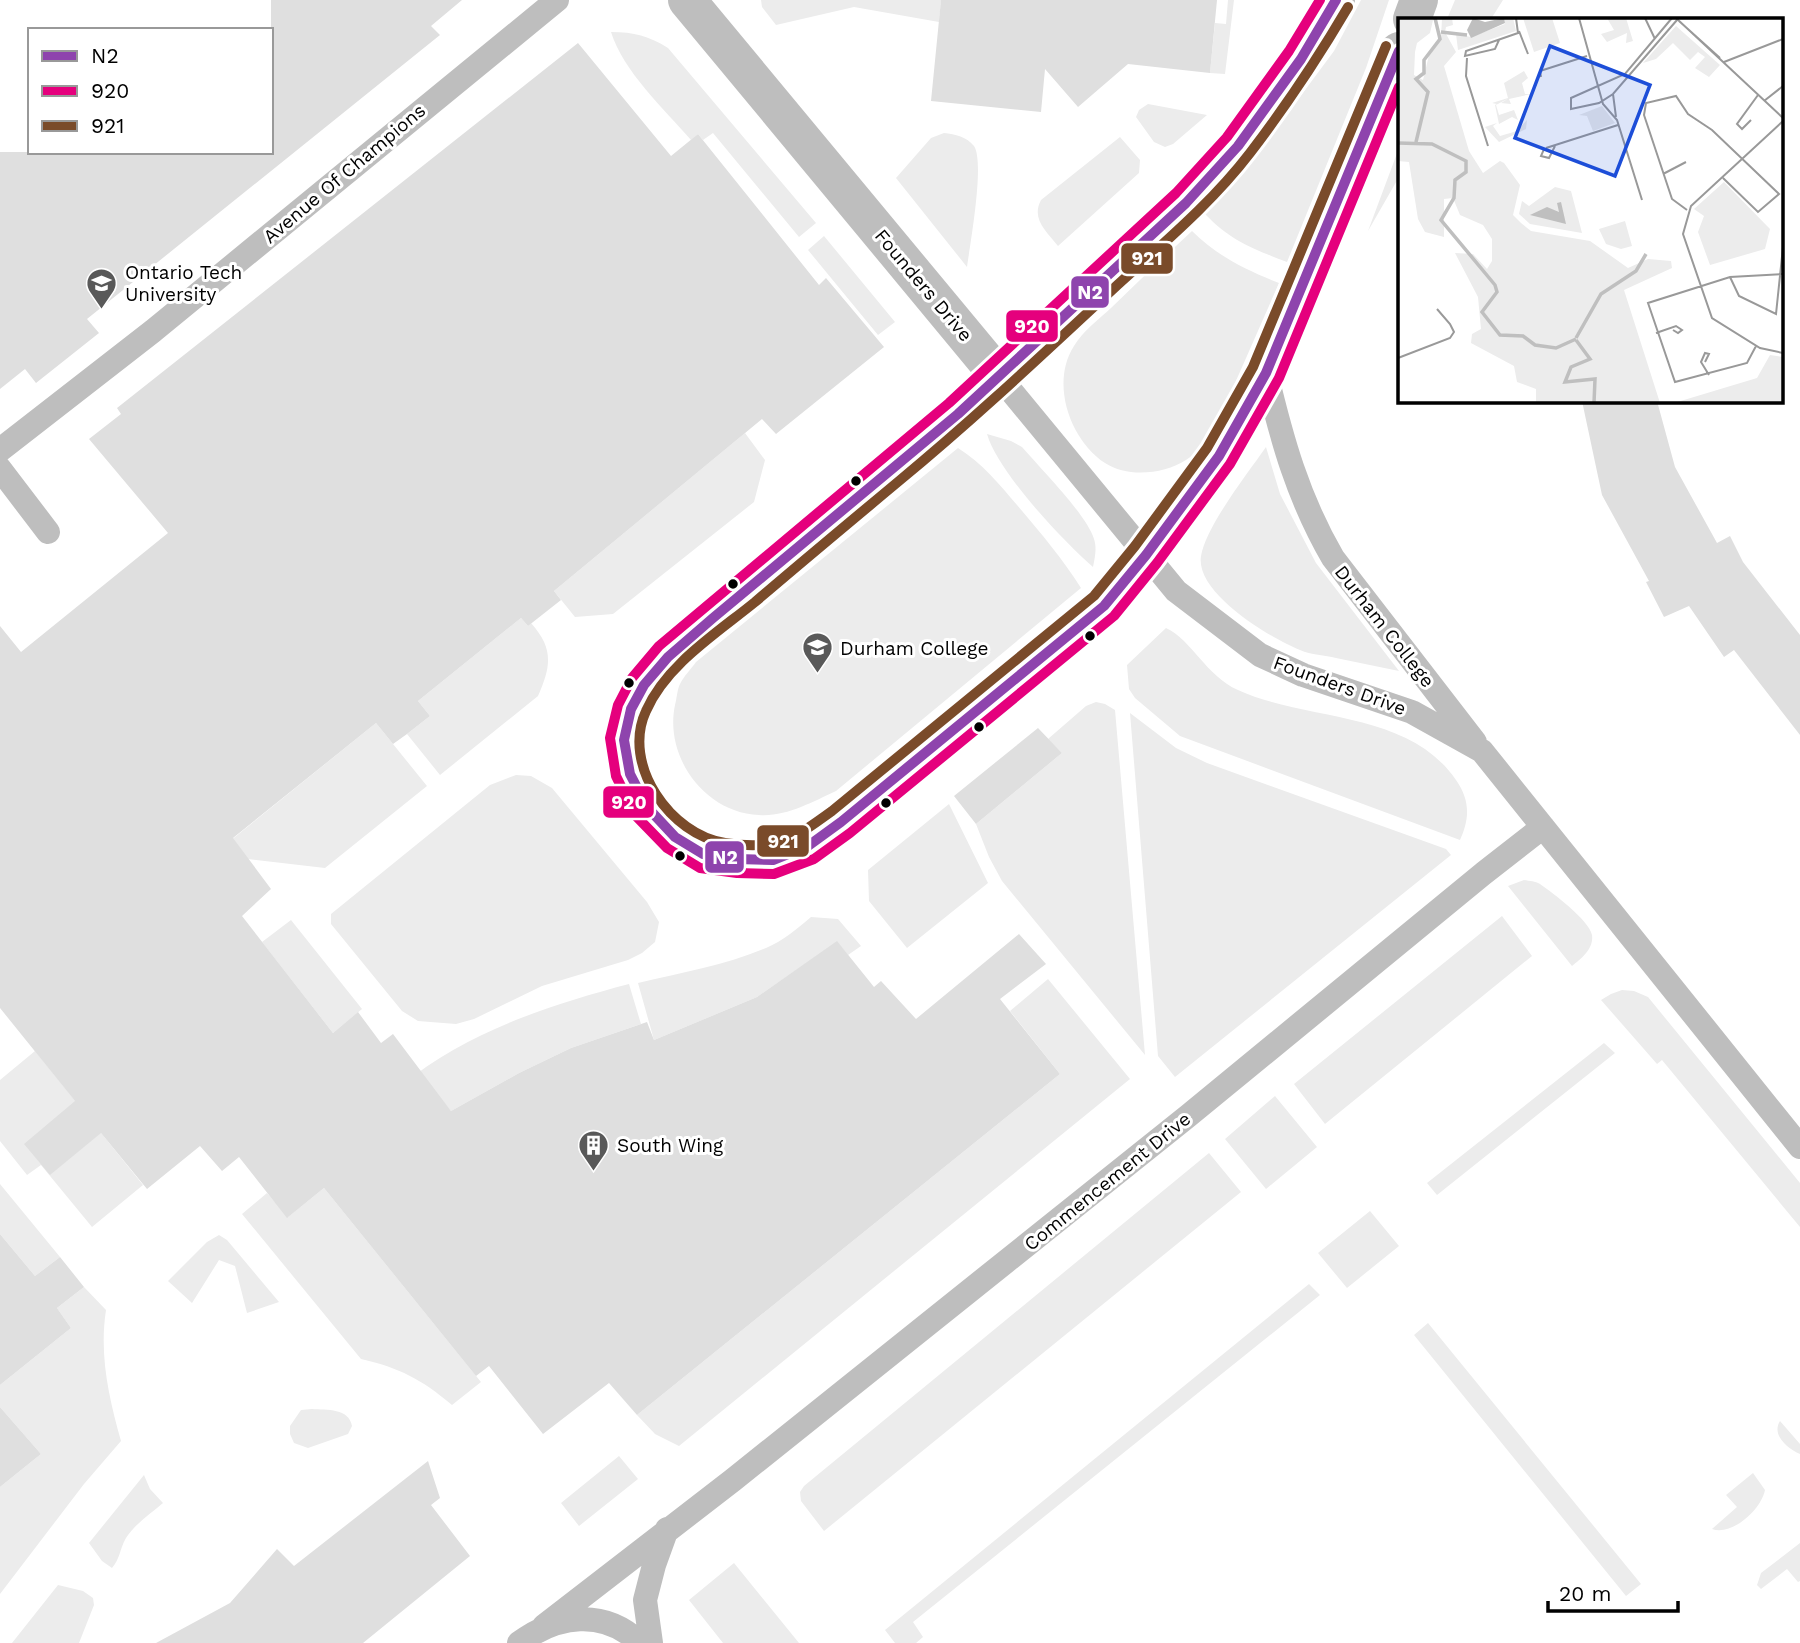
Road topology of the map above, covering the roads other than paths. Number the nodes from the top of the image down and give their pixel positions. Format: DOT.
graph roads {
  1 [pos="557,0"];
  2 [pos="687,0"];
  3 [pos="1336,0"];
  4 [pos="1419,0"];
  5 [pos="1412,18"];
  6 [pos="1398,53"];
  7 [pos="1266,373"];
  8 [pos="998,375"];
  9 [pos="0,450"];
  10 [pos="0,470"];
  11 [pos="48,532"];
  12 [pos="1146,555"];
  13 [pos="1482,751"];
  14 [pos="1543,827"];
  15 [pos="1800,1147"];
  16 [pos="667,1529"];
  17 [pos="544,1626"];
  18 [pos="519,1643"];
  19 [pos="640,1643"];
  20 [pos="651,1643"];
  1 -- 9 [label="lane, Avenue Of Champions"];
  2 -- 8 [label="street, Founders Drive"];
  3 -- 8 [label="street"];
  4 -- 5 [label="street"];
  6 -- 7 [label="street"];
  7 -- 12 [label="street"];
  7 -- 13 [label="lane, Durham College"];
  8 -- 12 [label="lane, Founders Drive"];
  8 -- 12 [label="street"];
  10 -- 11 [label="lane"];
  12 -- 13 [label="lane, Founders Drive"];
  13 -- 14 [label="lane, Founders Drive"];
  14 -- 15 [label="lane, Founders Drive"];
  14 -- 16 [label="lane, Commencement Drive"];
  16 -- 17 [label="lane, Commencement Drive"];
  16 -- 20 [label="lane"];
  17 -- 18 [label="lane, Commencement Drive"];
  17 -- 19 [label="lane, Commencement Drive"];
}
